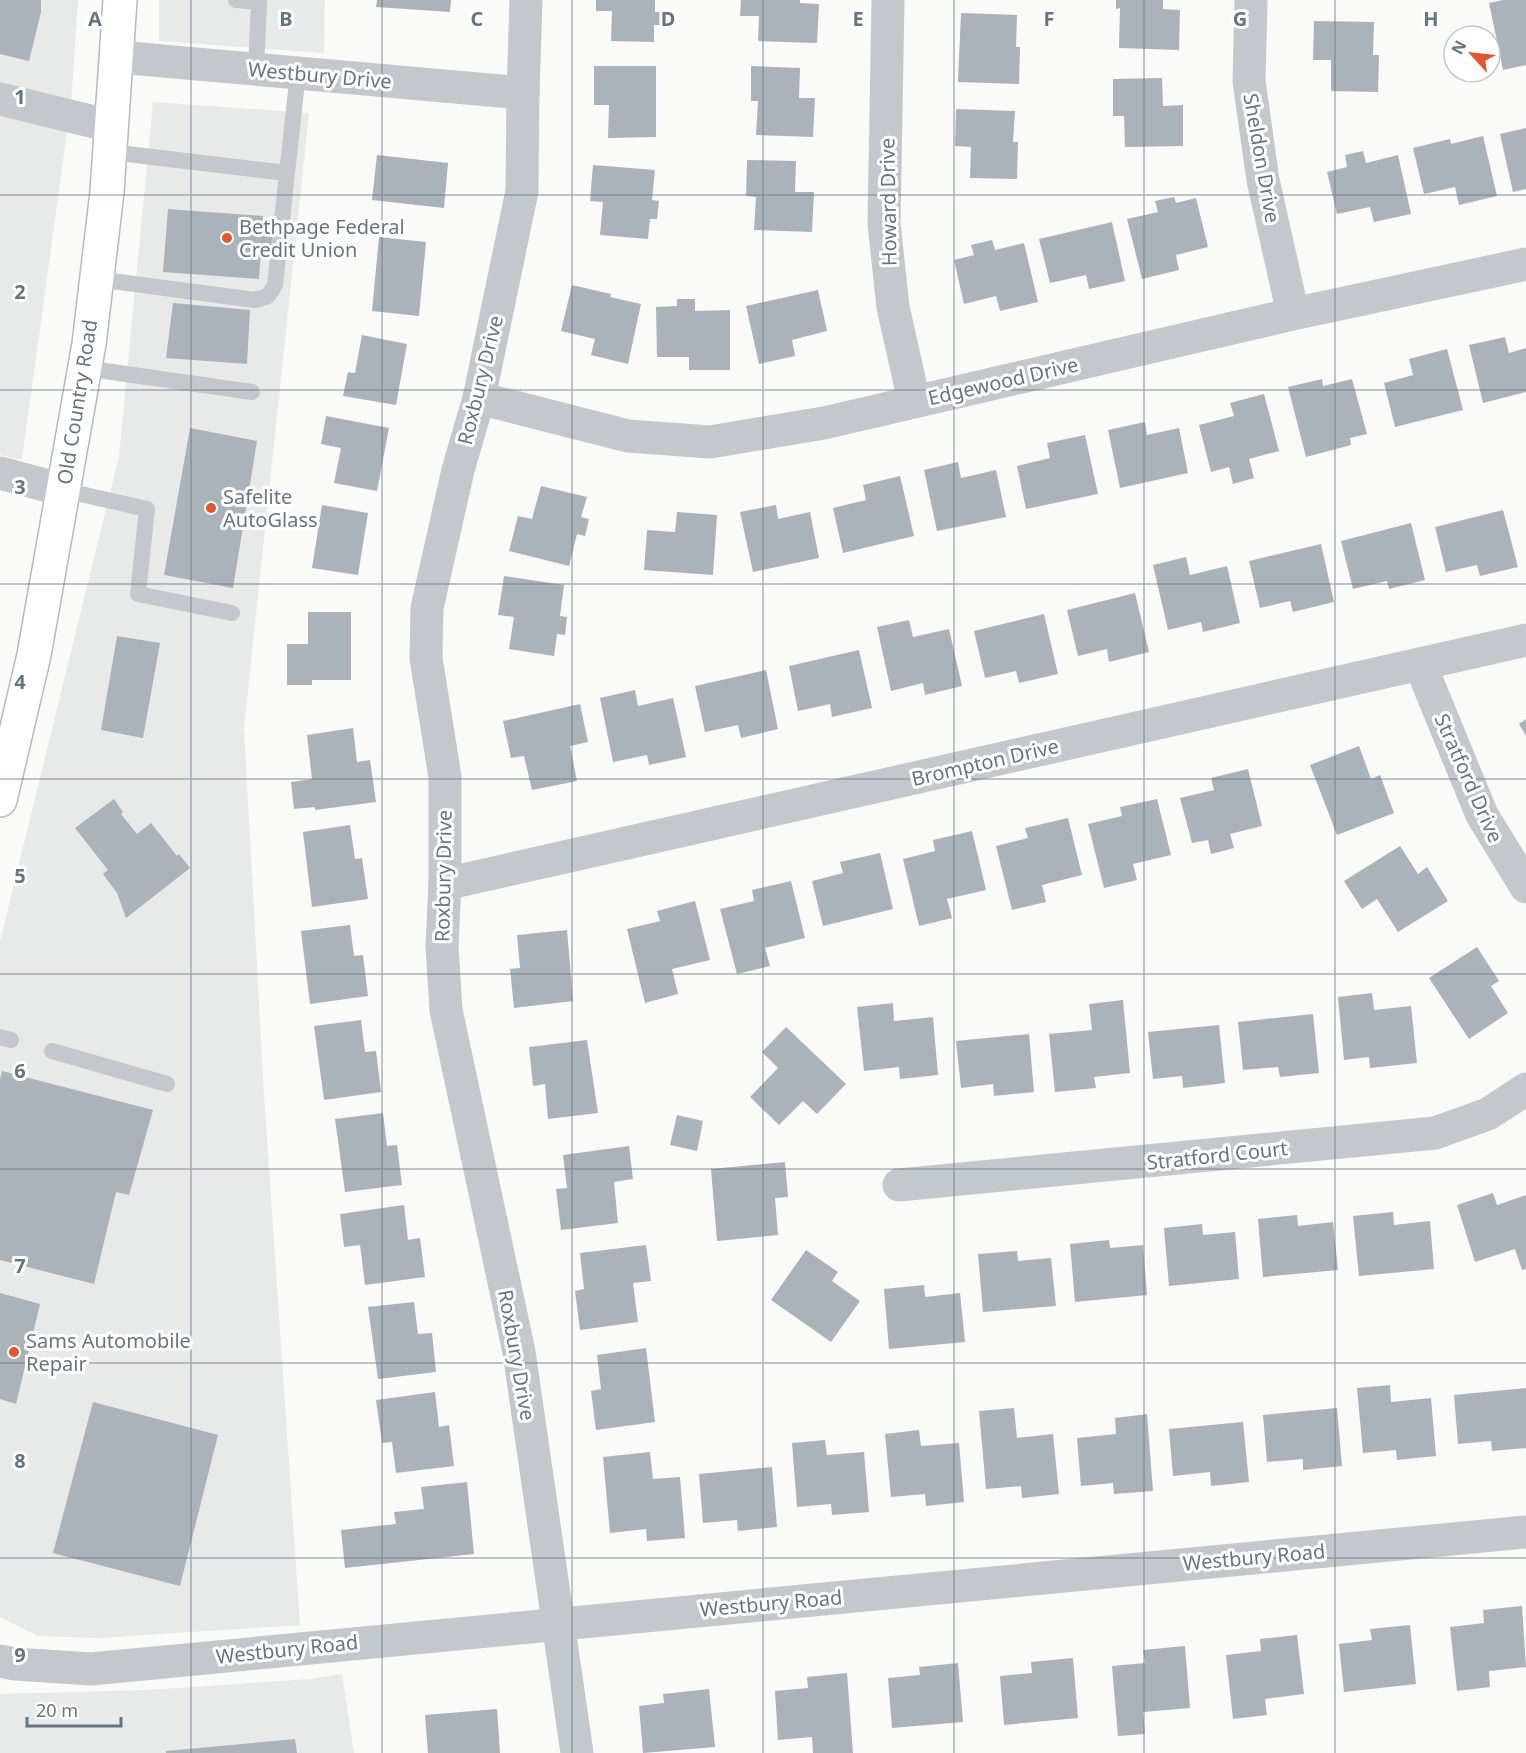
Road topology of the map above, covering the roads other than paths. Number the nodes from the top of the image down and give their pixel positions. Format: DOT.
graph roads {
  1 [pos="120,0"];
  2 [pos="236,0"];
  3 [pos="526,0"];
  4 [pos="888,0"];
  5 [pos="1251,0"];
  6 [pos="118,57"];
  7 [pos="256,69"];
  8 [pos="298,73"];
  9 [pos="523,93"];
  10 [pos="0,99"];
  11 [pos="111,139"];
  12 [pos="287,173"];
  13 [pos="1526,264"];
  14 [pos="97,279"];
  15 [pos="1293,314"];
  16 [pos="84,368"];
  17 [pos="252,392"];
  18 [pos="479,399"];
  19 [pos="914,401"];
  20 [pos="0,473"];
  21 [pos="63,490"];
  22 [pos="232,613"];
  23 [pos="1526,640"];
  24 [pos="1420,664"];
  25 [pos="0,800"];
  26 [pos="444,884"];
  27 [pos="1526,887"];
  28 [pos="52,1052"];
  29 [pos="167,1084"];
  30 [pos="1526,1089"];
  31 [pos="899,1185"];
  32 [pos="1526,1532"];
  33 [pos="559,1623"];
  34 [pos="5,1660"];
  35 [pos="577,1753"];
  1 -- 6 [label="main road, Old Country Road"];
  2 -- 7 [label="lane"];
  3 -- 9 [label="street, Roxbury Drive"];
  4 -- 19 [label="street, Howard Drive"];
  5 -- 15 [label="street, Sheldon Drive"];
  6 -- 7 [label="street, Westbury Drive"];
  6 -- 11 [label="main road, Old Country Road"];
  7 -- 8 [label="street, Westbury Drive"];
  8 -- 9 [label="street, Westbury Drive"];
  8 -- 12 [label="lane"];
  9 -- 18 [label="street, Roxbury Drive"];
  10 -- 11 [label="street"];
  11 -- 12 [label="lane"];
  11 -- 14 [label="main road, Old Country Road"];
  12 -- 14 [label="lane"];
  13 -- 15 [label="street, Edgewood Drive"];
  14 -- 16 [label="main road, Old Country Road"];
  15 -- 19 [label="street, Edgewood Drive"];
  16 -- 17 [label="lane"];
  16 -- 21 [label="main road, Old Country Road"];
  18 -- 19 [label="street, Edgewood Drive"];
  18 -- 26 [label="street, Roxbury Drive"];
  20 -- 21 [label="street"];
  21 -- 22 [label="lane"];
  21 -- 25 [label="main road, Old Country Road"];
  23 -- 24 [label="street, Brompton Drive"];
  24 -- 26 [label="street, Brompton Drive"];
  24 -- 27 [label="street, Stratford Drive"];
  26 -- 33 [label="street, Roxbury Drive"];
  28 -- 29 [label="lane"];
  30 -- 31 [label="street, Stratford Court"];
  32 -- 33 [label="street, Westbury Road"];
  33 -- 34 [label="street, Westbury Road"];
  33 -- 35 [label="street, Roxbury Drive"];
}
